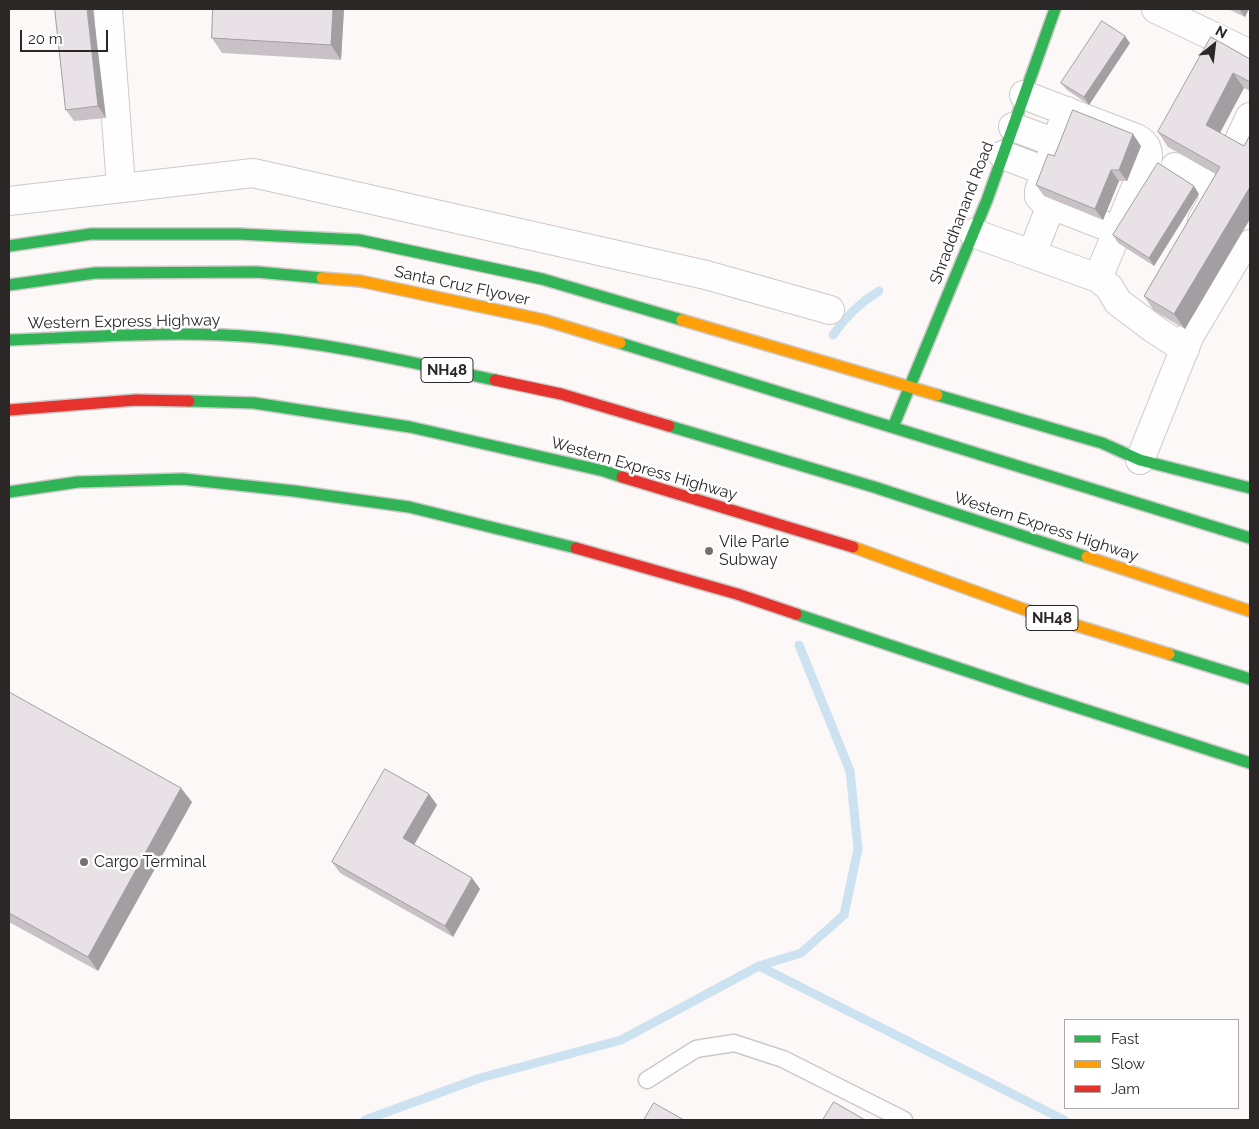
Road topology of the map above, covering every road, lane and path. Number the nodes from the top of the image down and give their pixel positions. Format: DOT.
graph roads {
  1 [pos="108,9"];
  2 [pos="1055,9"];
  3 [pos="1156,9"];
  4 [pos="1250,54"];
  5 [pos="1024,95"];
  6 [pos="1067,111"];
  7 [pos="1013,127"];
  8 [pos="1056,143"];
  9 [pos="1003,155"];
  10 [pos="1175,167"];
  11 [pos="1045,171"];
  12 [pos="121,187"];
  13 [pos="9,201"];
  14 [pos="1051,205"];
  15 [pos="1118,231"];
  16 [pos="973,233"];
  17 [pos="1250,244"];
  18 [pos="1187,245"];
  19 [pos="9,246"];
  20 [pos="1032,254"];
  21 [pos="1098,278"];
  22 [pos="9,285"];
  23 [pos="830,310"];
  24 [pos="9,340"];
  25 [pos="1185,349"];
  26 [pos="910,386"];
  27 [pos="9,410"];
  28 [pos="893,427"];
  29 [pos="1140,460"];
  30 [pos="1250,488"];
  31 [pos="9,492"];
  32 [pos="1250,538"];
  33 [pos="1250,612"];
  34 [pos="1250,679"];
  35 [pos="1250,764"];
  36 [pos="648,1080"];
  37 [pos="904,1120"];
  1 -- 12 [label="street"];
  2 -- 5 [label="main road, Shraddhanand Road"];
  3 -- 4 [label="street"];
  5 -- 6 [label="street"];
  5 -- 7 [label="main road, Shraddhanand Road"];
  6 -- 8 [label="street"];
  6 -- 15 [label="street"];
  7 -- 8 [label="street"];
  7 -- 9 [label="main road, Shraddhanand Road"];
  8 -- 11 [label="street"];
  9 -- 11 [label="street"];
  9 -- 16 [label="main road, Shraddhanand Road"];
  10 -- 18 [label="street"];
  11 -- 14 [label="street"];
  12 -- 13 [label="street"];
  12 -- 23 [label="street"];
  14 -- 15 [label="street"];
  14 -- 20 [label="street"];
  15 -- 21 [label="street"];
  16 -- 20 [label="street"];
  16 -- 26 [label="main road, Shraddhanand Road"];
  17 -- 25 [label="street"];
  19 -- 26 [label="main road"];
  20 -- 21 [label="street"];
  21 -- 25 [label="street"];
  22 -- 28 [label="main road, Santa Cruz Flyover"];
  24 -- 33 [label="main road, Western Express Highway / NH48"];
  25 -- 29 [label="street"];
  26 -- 28 [label="main road, Shraddhanand Road"];
  26 -- 29 [label="main road"];
  27 -- 34 [label="main road, Western Express Highway / NH48"];
  28 -- 32 [label="main road, Santa Cruz Flyover"];
  29 -- 30 [label="main road"];
  31 -- 35 [label="main road"];
  36 -- 37 [label="lane"];
}
